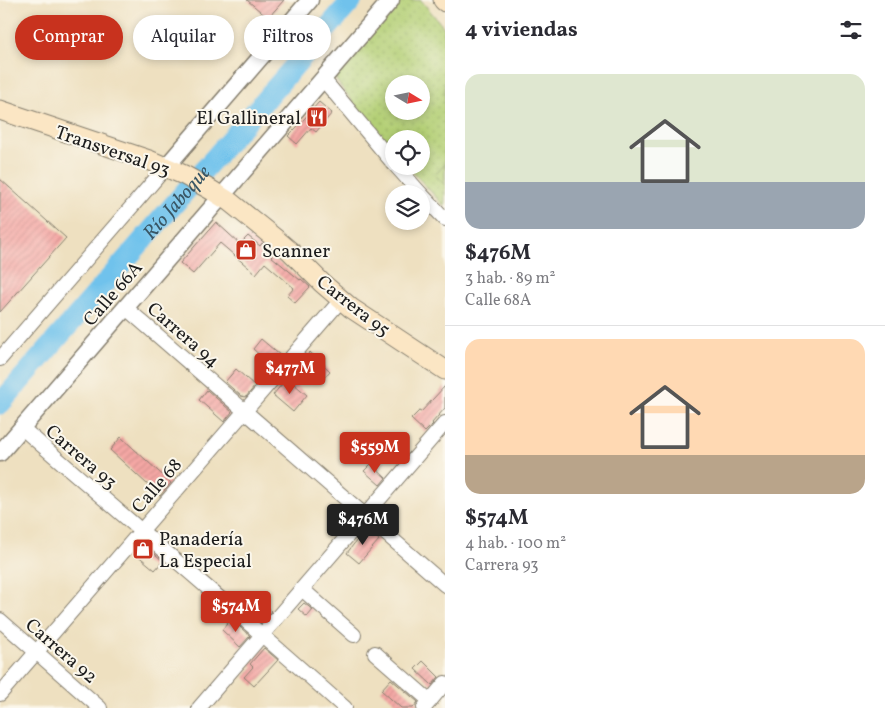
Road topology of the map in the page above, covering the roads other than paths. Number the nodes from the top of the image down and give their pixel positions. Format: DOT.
graph roads {
  1 [pos="310,0"];
  2 [pos="391,0"];
  3 [pos="323,79"];
  4 [pos="0,110"];
  5 [pos="385,153"];
  6 [pos="166,167"];
  7 [pos="404,175"];
  8 [pos="413,185"];
  9 [pos="217,193"];
  10 [pos="430,203"];
  11 [pos="445,219"];
  12 [pos="341,300"];
  13 [pos="126,308"];
  14 [pos="0,359"];
  15 [pos="445,370"];
  16 [pos="245,411"];
  17 [pos="445,423"];
  18 [pos="22,428"];
  19 [pos="0,453"];
  20 [pos="365,516"];
  21 [pos="141,531"];
  22 [pos="445,585"];
  23 [pos="302,589"];
  24 [pos="0,620"];
  25 [pos="263,634"];
  26 [pos="354,635"];
  27 [pos="36,652"];
  28 [pos="375,653"];
  29 [pos="0,694"];
  30 [pos="436,697"];
  31 [pos="100,708"];
  32 [pos="199,708"];
  33 [pos="345,708"];
  1 -- 6 [label="street"];
  2 -- 3 [label="street, Calle 66A"];
  3 -- 5 [label="street"];
  3 -- 9 [label="street, Calle 66A"];
  4 -- 6 [label="main road, Transversal 93"];
  6 -- 9 [label="main road, Transversal 93"];
  6 -- 14 [label="street"];
  7 -- 8 [label="street"];
  9 -- 12 [label="main road, Carrera 95"];
  9 -- 13 [label="street, Calle 66A"];
  10 -- 11 [label="street"];
  12 -- 15 [label="main road, Carrera 95"];
  12 -- 16 [label="street, Calle 68"];
  13 -- 16 [label="street, Carrera 94"];
  13 -- 18 [label="street, Calle 66A"];
  16 -- 20 [label="street, Carrera 94"];
  16 -- 21 [label="street, Calle 68"];
  17 -- 20 [label="street"];
  18 -- 19 [label="street, Calle 66A"];
  18 -- 21 [label="street, Carrera 93"];
  20 -- 22 [label="street, Carrera 94"];
  20 -- 23 [label="street"];
  21 -- 25 [label="street, Carrera 93"];
  21 -- 27 [label="street, Calle 68"];
  23 -- 25 [label="street"];
  23 -- 26 [label="street"];
  24 -- 27 [label="street, Carrera 92"];
  25 -- 32 [label="street"];
  25 -- 33 [label="street, Carrera 93"];
  27 -- 29 [label="street, Calle 68"];
  27 -- 31 [label="street, Carrera 92"];
  28 -- 30 [label="street"];
}
